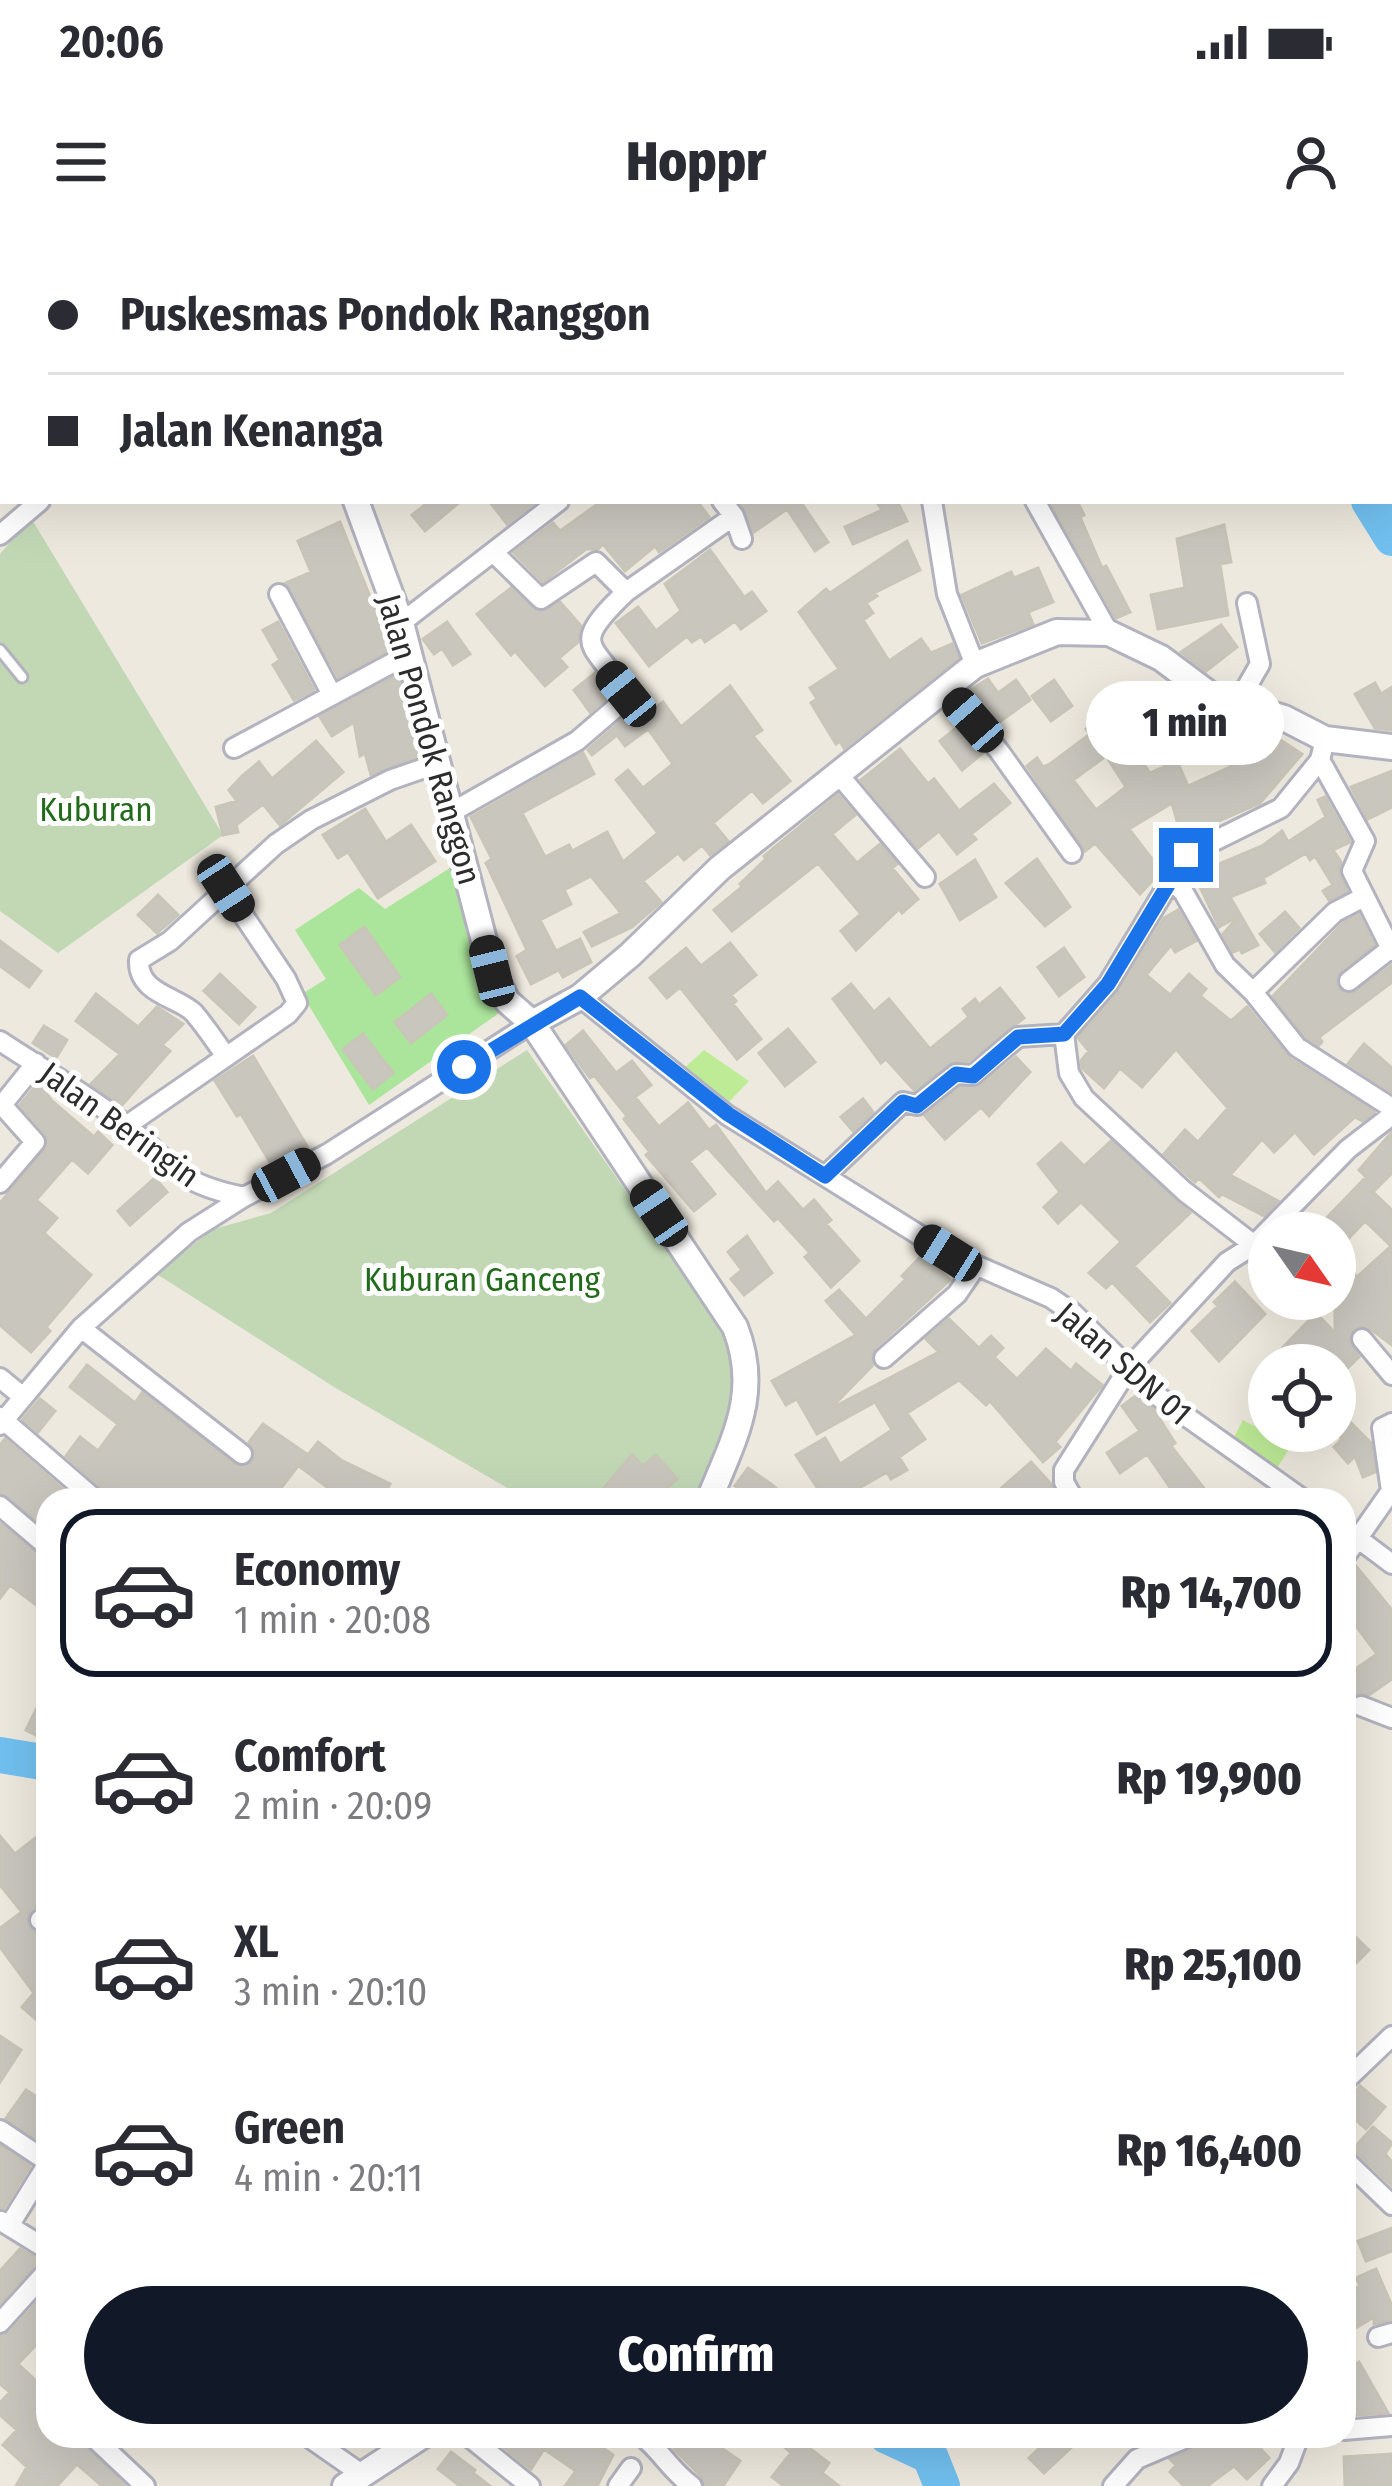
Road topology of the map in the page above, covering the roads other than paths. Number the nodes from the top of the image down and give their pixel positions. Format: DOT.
graph roads {
  1 [pos="37,504"];
  2 [pos="357,504"];
  3 [pos="555,504"];
  4 [pos="932,504"];
  5 [pos="1037,504"];
  6 [pos="728,508"];
  7 [pos="0,536"];
  8 [pos="742,539"];
  9 [pos="493,552"];
  10 [pos="626,592"];
  11 [pos="279,594"];
  12 [pos="1247,603"];
  13 [pos="401,623"];
  14 [pos="1108,633"];
  15 [pos="0,650"];
  16 [pos="409,654"];
  17 [pos="975,665"];
  18 [pos="22,677"];
  19 [pos="946,689"];
  20 [pos="331,693"];
  21 [pos="1237,704"];
  22 [pos="234,748"];
  23 [pos="1392,748"];
  24 [pos="1322,750"];
  25 [pos="439,763"];
  26 [pos="839,775"];
  27 [pos="452,812"];
  28 [pos="1072,854"];
  29 [pos="925,877"];
  30 [pos="1171,879"];
  31 [pos="226,888"];
  32 [pos="1364,897"];
  33 [pos="1389,940"];
  34 [pos="1349,981"];
  35 [pos="1253,992"];
  36 [pos="580,997"];
  37 [pos="532,1023"];
  38 [pos="1064,1034"];
  39 [pos="2,1046"];
  40 [pos="225,1055"];
  41 [pos="36,1064"];
  42 [pos="1392,1112"];
  43 [pos="126,1126"];
  44 [pos="825,1176"];
  45 [pos="0,1183"];
  46 [pos="244,1197"];
  47 [pos="1286,1212"];
  48 [pos="1248,1240"];
  49 [pos="1248,1249"];
  50 [pos="976,1266"];
  51 [pos="81,1328"];
  52 [pos="1363,1339"];
  53 [pos="884,1358"];
  54 [pos="1128,1369"];
  55 [pos="1392,1376"];
  56 [pos="0,1378"];
  57 [pos="23,1397"];
  58 [pos="1,1421"];
  59 [pos="1392,1423"];
  60 [pos="242,1454"];
  61 [pos="82,1488"];
  62 [pos="714,1488"];
  63 [pos="1068,1488"];
  64 [pos="1287,1488"];
  65 [pos="0,1506"];
  66 [pos="1356,1527"];
  67 [pos="36,1537"];
  68 [pos="1356,1537"];
  69 [pos="1392,1564"];
  70 [pos="1361,1706"];
  71 [pos="1392,1718"];
  72 [pos="1392,2036"];
  73 [pos="1356,2064"];
  74 [pos="0,2130"];
  75 [pos="36,2155"];
  76 [pos="1356,2170"];
  77 [pos="36,2180"];
  78 [pos="1392,2205"];
  79 [pos="5,2223"];
  80 [pos="36,2242"];
  81 [pos="36,2283"];
  82 [pos="0,2323"];
  83 [pos="1392,2426"];
  84 [pos="1356,2429"];
  85 [pos="107,2448"];
  86 [pos="320,2448"];
  87 [pos="403,2448"];
  88 [pos="483,2448"];
  89 [pos="656,2448"];
  90 [pos="1162,2448"];
  91 [pos="1294,2448"];
  92 [pos="631,2468"];
  93 [pos="353,2480"];
  94 [pos="145,2486"];
  95 [pos="530,2486"];
  96 [pos="618,2486"];
  97 [pos="692,2486"];
  98 [pos="1113,2486"];
  99 [pos="1271,2486"];
  1 -- 7 [label="street"];
  2 -- 13 [label="street, Jalan Pondok Ranggon"];
  3 -- 9 [label="street"];
  4 -- 17 [label="street"];
  5 -- 14 [label="street"];
  6 -- 8 [label="street"];
  6 -- 10 [label="street"];
  9 -- 10 [label="street"];
  9 -- 13 [label="street"];
  10 -- 27 [label="street"];
  11 -- 20 [label="street"];
  12 -- 21 [label="street"];
  13 -- 16 [label="street, Jalan Pondok Ranggon"];
  14 -- 17 [label="street"];
  14 -- 21 [label="street"];
  15 -- 18 [label="lane"];
  16 -- 20 [label="street"];
  16 -- 25 [label="street, Jalan Pondok Ranggon"];
  17 -- 19 [label="street"];
  19 -- 26 [label="street"];
  19 -- 28 [label="street"];
  20 -- 22 [label="street"];
  21 -- 24 [label="street"];
  23 -- 24 [label="street"];
  24 -- 30 [label="street"];
  24 -- 32 [label="street"];
  25 -- 27 [label="street, Jalan Pondok Ranggon"];
  25 -- 31 [label="street"];
  26 -- 29 [label="street"];
  26 -- 36 [label="street"];
  27 -- 37 [label="street, Jalan Pondok Ranggon"];
  30 -- 35 [label="street"];
  30 -- 38 [label="street"];
  31 -- 40 [label="street"];
  31 -- 40 [label="street"];
  32 -- 33 [label="street"];
  32 -- 35 [label="street"];
  33 -- 34 [label="street"];
  35 -- 42 [label="street"];
  36 -- 37 [label="street"];
  36 -- 44 [label="street, Jalan SDN 01"];
  37 -- 46 [label="street, Jalan Beringin"];
  37 -- 62 [label="street, Jalan Pondok Ranggon"];
  38 -- 44 [label="street"];
  38 -- 48 [label="street"];
  39 -- 41 [label="street, Jalan Beringin"];
  40 -- 43 [label="street"];
  41 -- 43 [label="street, Jalan Beringin"];
  41 -- 45 [label="street"];
  42 -- 47 [label="street"];
  43 -- 46 [label="street, Jalan Beringin"];
  44 -- 50 [label="street, Jalan SDN 01"];
  46 -- 51 [label="street, Jalan Beringin"];
  49 -- 54 [label="street"];
  50 -- 53 [label="street"];
  50 -- 54 [label="street, Jalan SDN 01"];
  51 -- 57 [label="street, Jalan Beringin"];
  51 -- 60 [label="street"];
  52 -- 55 [label="street"];
  54 -- 63 [label="street"];
  54 -- 64 [label="street, Jalan SDN 01"];
  56 -- 57 [label="street"];
  57 -- 58 [label="street, Jalan Beringin"];
  58 -- 61 [label="street"];
  59 -- 66 [label="street"];
  65 -- 67 [label="street"];
  68 -- 69 [label="street"];
  70 -- 71 [label="street"];
  72 -- 73 [label="street"];
  74 -- 75 [label="street"];
  76 -- 78 [label="street"];
  77 -- 79 [label="street"];
  79 -- 80 [label="street"];
  81 -- 82 [label="street"];
  83 -- 84 [label="street"];
  85 -- 94 [label="street"];
  86 -- 93 [label="street"];
  87 -- 93 [label="street"];
  88 -- 95 [label="street"];
  89 -- 97 [label="street"];
  90 -- 98 [label="street"];
  91 -- 99 [label="street"];
  92 -- 96 [label="street"];
}
